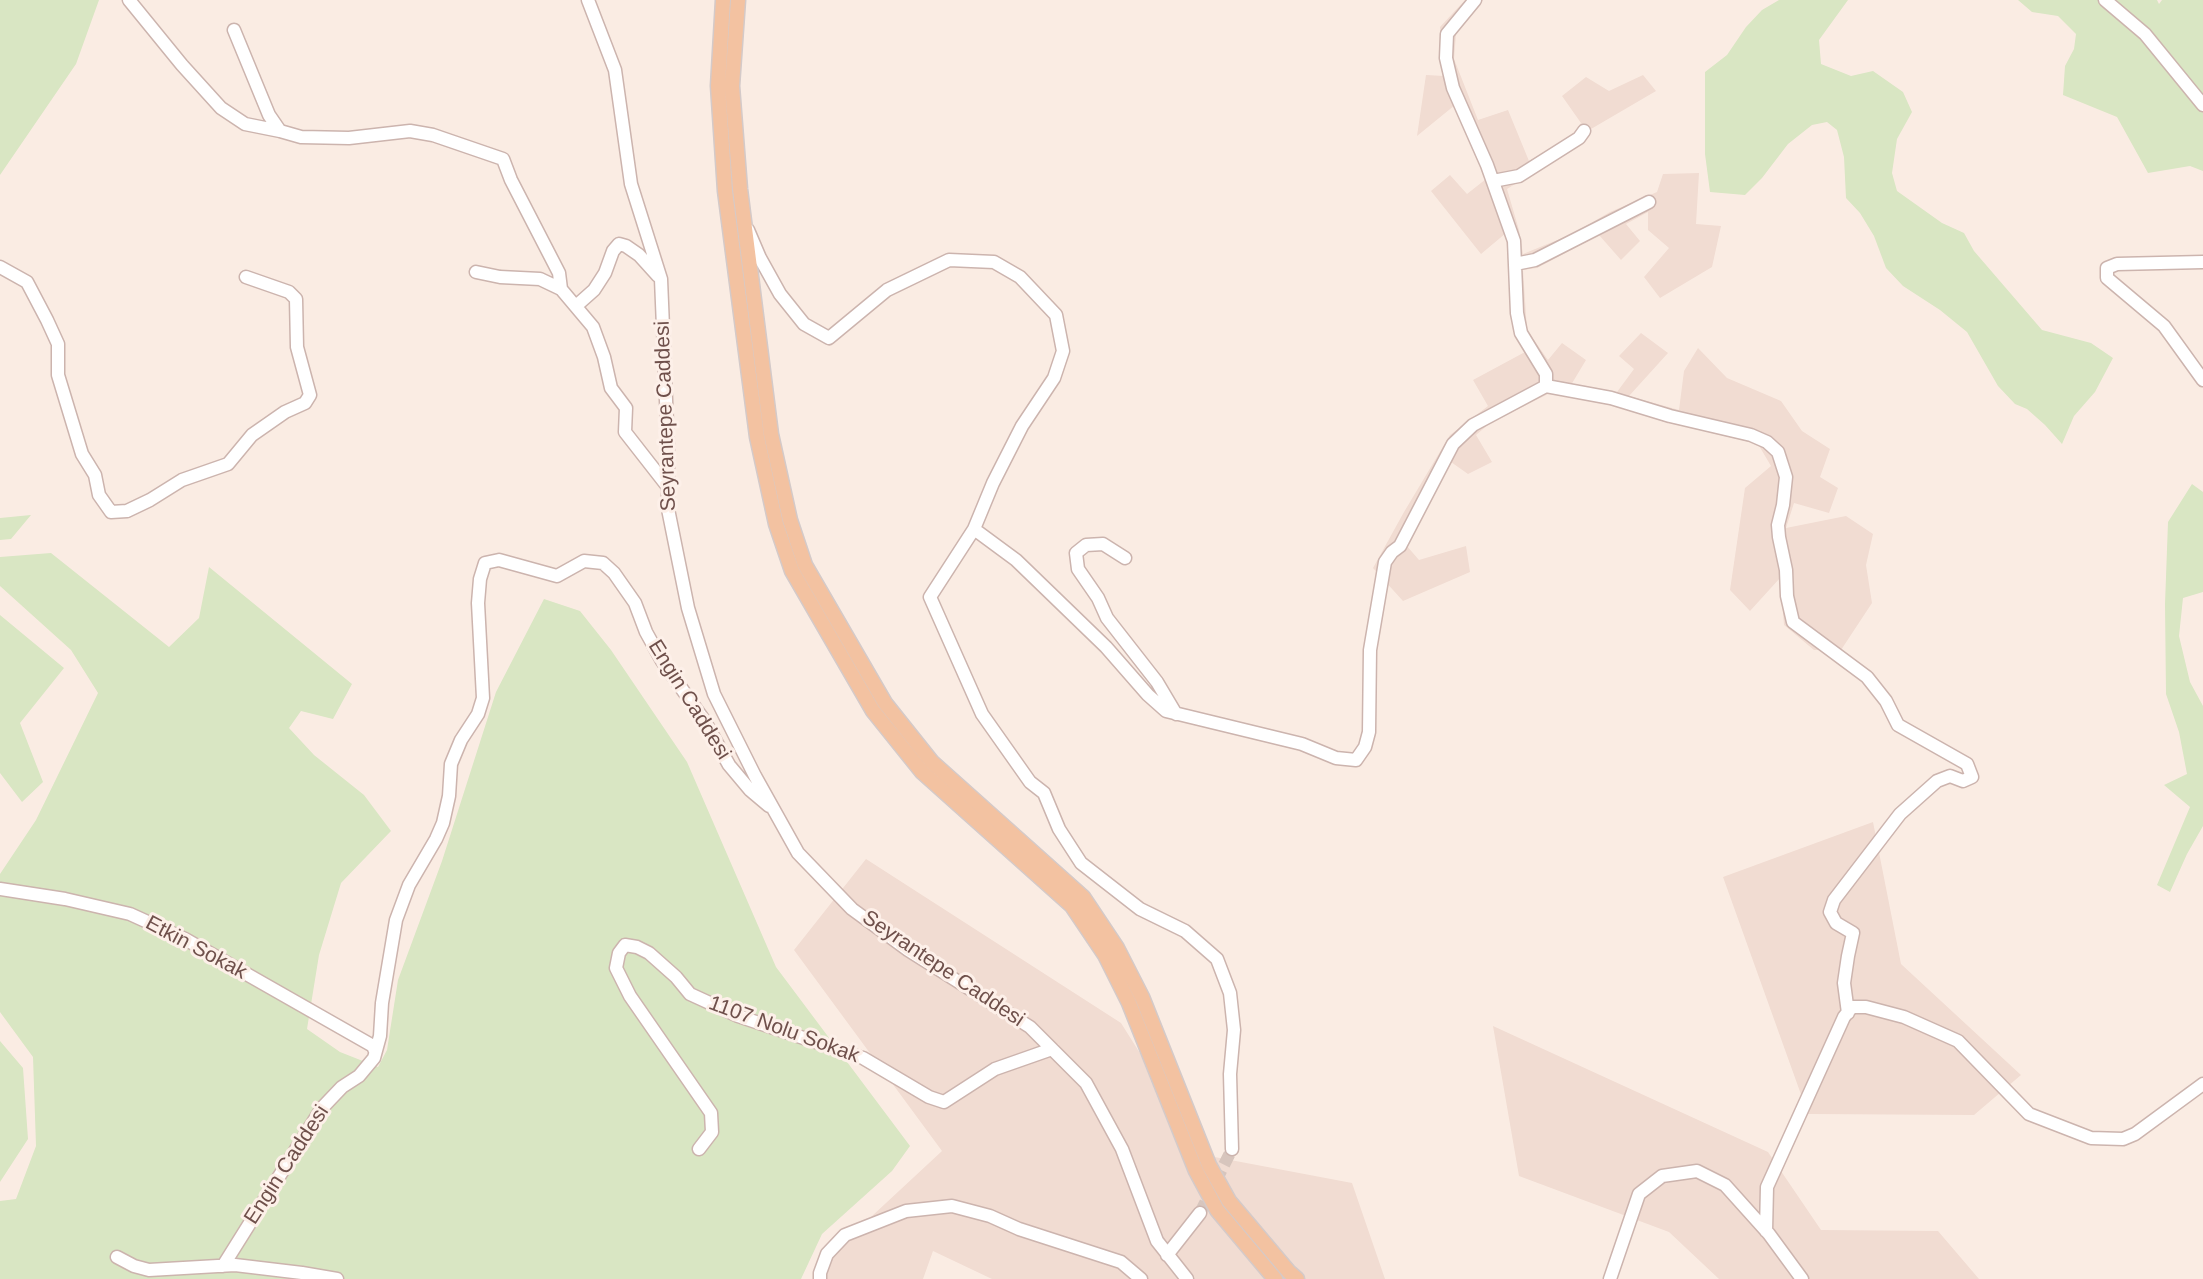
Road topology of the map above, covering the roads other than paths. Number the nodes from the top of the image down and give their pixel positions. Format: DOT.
graph roads {
  1 [pos="129,0"];
  2 [pos="588,0"];
  3 [pos="723,0"];
  4 [pos="738,0"];
  5 [pos="1475,0"];
  6 [pos="2105,0"];
  7 [pos="234,30"];
  8 [pos="2203,105"];
  9 [pos="280,131"];
  10 [pos="1584,131"];
  11 [pos="1493,181"];
  12 [pos="1649,202"];
  13 [pos="743,218"];
  14 [pos="2203,262"];
  15 [pos="1515,264"];
  16 [pos="0,267"];
  17 [pos="476,272"];
  18 [pos="246,277"];
  19 [pos="660,279"];
  20 [pos="561,289"];
  21 [pos="576,306"];
  22 [pos="2203,380"];
  23 [pos="1546,386"];
  24 [pos="668,488"];
  25 [pos="974,530"];
  26 [pos="1125,558"];
  27 [pos="1176,714"];
  28 [pos="774,810"];
  29 [pos="0,889"];
  30 [pos="1848,1013"];
  31 [pos="1052,1049"];
  32 [pos="375,1051"];
  33 [pos="2203,1084"];
  34 [pos="699,1149"];
  35 [pos="1232,1149"];
  36 [pos="1200,1213"];
  37 [pos="1766,1231"];
  38 [pos="1167,1255"];
  39 [pos="117,1257"];
  40 [pos="223,1266"];
  41 [pos="337,1279"];
  42 [pos="820,1279"];
  43 [pos="1141,1279"];
  44 [pos="1187,1279"];
  45 [pos="1275,1279"];
  46 [pos="1297,1279"];
  47 [pos="1610,1279"];
  48 [pos="1802,1279"];
  1 -- 9 [label="street"];
  2 -- 19 [label="street, Seyrantepe Caddesi"];
  3 -- 45 [label="main road"];
  4 -- 13 [label="main road"];
  5 -- 11 [label="street"];
  6 -- 8 [label="street"];
  7 -- 9 [label="street"];
  9 -- 20 [label="street"];
  10 -- 11 [label="street"];
  11 -- 15 [label="street"];
  12 -- 15 [label="street"];
  13 -- 25 [label="street"];
  13 -- 46 [label="main road"];
  14 -- 22 [label="street"];
  15 -- 23 [label="street"];
  16 -- 18 [label="street"];
  17 -- 20 [label="street"];
  19 -- 21 [label="street"];
  19 -- 24 [label="street, Seyrantepe Caddesi"];
  20 -- 21 [label="street"];
  21 -- 24 [label="street"];
  23 -- 27 [label="street"];
  23 -- 30 [label="street"];
  24 -- 28 [label="street, Seyrantepe Caddesi"];
  25 -- 27 [label="street"];
  25 -- 35 [label="street"];
  26 -- 27 [label="street"];
  28 -- 31 [label="street, Seyrantepe Caddesi"];
  28 -- 32 [label="street, Engin Caddesi"];
  29 -- 32 [label="street, Etkin Sokak"];
  30 -- 33 [label="street"];
  30 -- 37 [label="street"];
  31 -- 34 [label="street, 1107 Nolu Sokak"];
  31 -- 38 [label="street, Seyrantepe Caddesi"];
  32 -- 40 [label="street, Engin Caddesi"];
  36 -- 38 [label="street"];
  37 -- 47 [label="street"];
  37 -- 48 [label="street"];
  38 -- 44 [label="street, Seyrantepe Caddesi"];
  39 -- 40 [label="street"];
  40 -- 41 [label="street"];
  42 -- 43 [label="street"];
}
